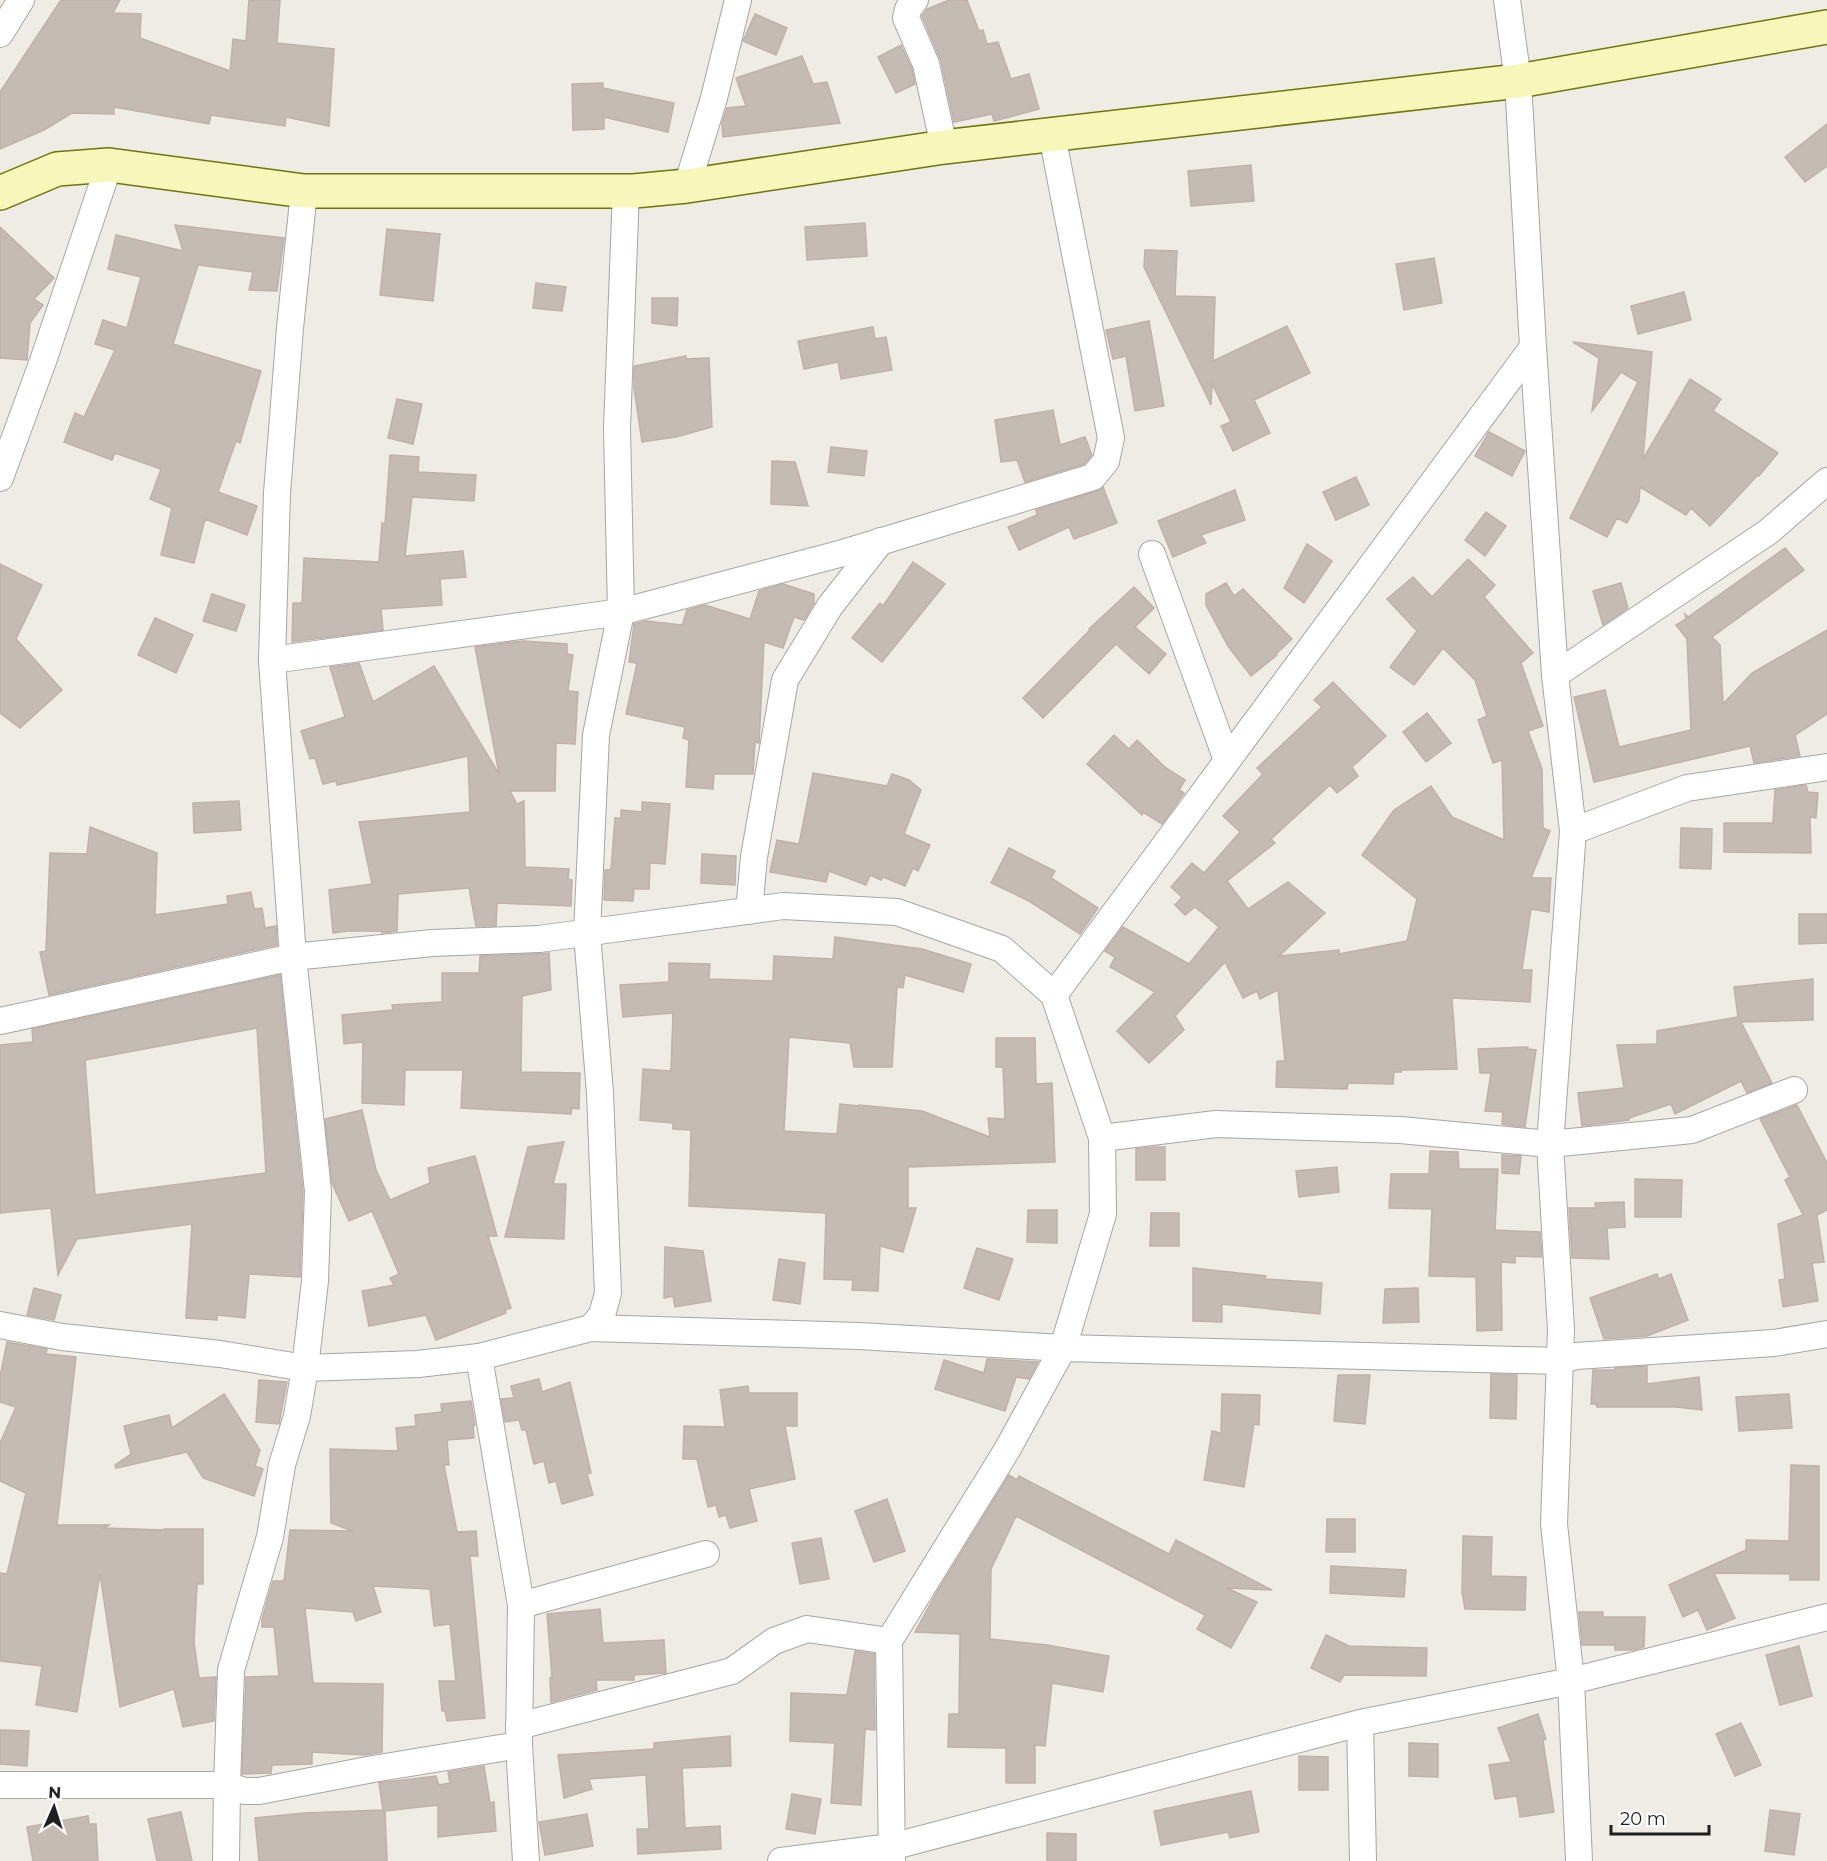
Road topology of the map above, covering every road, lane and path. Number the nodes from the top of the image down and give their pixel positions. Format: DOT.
graph roads {
  1 [pos="21,0"];
  2 [pos="738,0"];
  3 [pos="915,0"];
  4 [pos="1507,0"];
  5 [pos="1827,27"];
  6 [pos="0,34"];
  7 [pos="1518,81"];
  8 [pos="1052,135"];
  9 [pos="944,147"];
  10 [pos="109,165"];
  11 [pos="687,186"];
  12 [pos="303,190"];
  13 [pos="626,190"];
  14 [pos="0,193"];
  15 [pos="1533,347"];
  16 [pos="0,478"];
  17 [pos="1827,481"];
  18 [pos="881,541"];
  19 [pos="1152,554"];
  20 [pos="621,612"];
  21 [pos="272,660"];
  22 [pos="1555,675"];
  23 [pos="1227,760"];
  24 [pos="1827,767"];
  25 [pos="1573,831"];
  26 [pos="749,911"];
  27 [pos="587,934"];
  28 [pos="293,957"];
  29 [pos="1054,995"];
  30 [pos="0,1021"];
  31 [pos="1794,1090"];
  32 [pos="1102,1138"];
  33 [pos="1550,1144"];
  34 [pos="0,1325"];
  35 [pos="591,1328"];
  36 [pos="1827,1334"];
  37 [pos="1063,1348"];
  38 [pos="479,1357"];
  39 [pos="1559,1360"];
  40 [pos="305,1368"];
  41 [pos="706,1554"];
  42 [pos="521,1605"];
  43 [pos="1827,1617"];
  44 [pos="889,1641"];
  45 [pos="1571,1681"];
  46 [pos="1360,1723"];
  47 [pos="519,1735"];
  48 [pos="0,1785"];
  49 [pos="226,1785"];
  50 [pos="892,1854"];
  51 [pos="226,1861"];
  52 [pos="526,1861"];
  53 [pos="781,1861"];
  54 [pos="1363,1861"];
  55 [pos="1579,1861"];
  1 -- 6 [label="street"];
  2 -- 11 [label="street"];
  3 -- 9 [label="street"];
  4 -- 7 [label="street"];
  5 -- 7 [label="main road"];
  7 -- 8 [label="main road"];
  7 -- 15 [label="street"];
  8 -- 9 [label="main road"];
  8 -- 18 [label="street"];
  9 -- 11 [label="main road"];
  10 -- 12 [label="main road"];
  10 -- 14 [label="main road"];
  10 -- 16 [label="street"];
  11 -- 13 [label="main road"];
  12 -- 13 [label="main road"];
  12 -- 21 [label="street"];
  13 -- 20 [label="street"];
  15 -- 22 [label="street"];
  15 -- 23 [label="street"];
  17 -- 22 [label="street"];
  18 -- 20 [label="street"];
  18 -- 26 [label="street"];
  19 -- 23 [label="street"];
  20 -- 21 [label="street"];
  20 -- 27 [label="street"];
  21 -- 28 [label="street"];
  22 -- 25 [label="street"];
  23 -- 29 [label="street"];
  24 -- 25 [label="street"];
  25 -- 33 [label="street"];
  26 -- 27 [label="street"];
  26 -- 29 [label="street"];
  27 -- 28 [label="street"];
  27 -- 35 [label="street"];
  28 -- 30 [label="street"];
  28 -- 40 [label="street"];
  29 -- 32 [label="street"];
  31 -- 33 [label="street"];
  32 -- 33 [label="street"];
  32 -- 37 [label="street"];
  33 -- 39 [label="street"];
  34 -- 40 [label="street"];
  35 -- 37 [label="street"];
  35 -- 38 [label="street"];
  36 -- 39 [label="street"];
  37 -- 39 [label="street"];
  37 -- 44 [label="street"];
  38 -- 40 [label="street"];
  38 -- 42 [label="street"];
  39 -- 45 [label="street"];
  40 -- 49 [label="street"];
  41 -- 42 [label="street"];
  42 -- 47 [label="street"];
  43 -- 45 [label="street"];
  44 -- 47 [label="street"];
  44 -- 50 [label="street"];
  45 -- 46 [label="street"];
  45 -- 55 [label="street"];
  46 -- 50 [label="street"];
  46 -- 54 [label="street"];
  47 -- 49 [label="street"];
  47 -- 52 [label="street"];
  48 -- 49 [label="street"];
  49 -- 51 [label="street"];
  50 -- 53 [label="street"];
}
